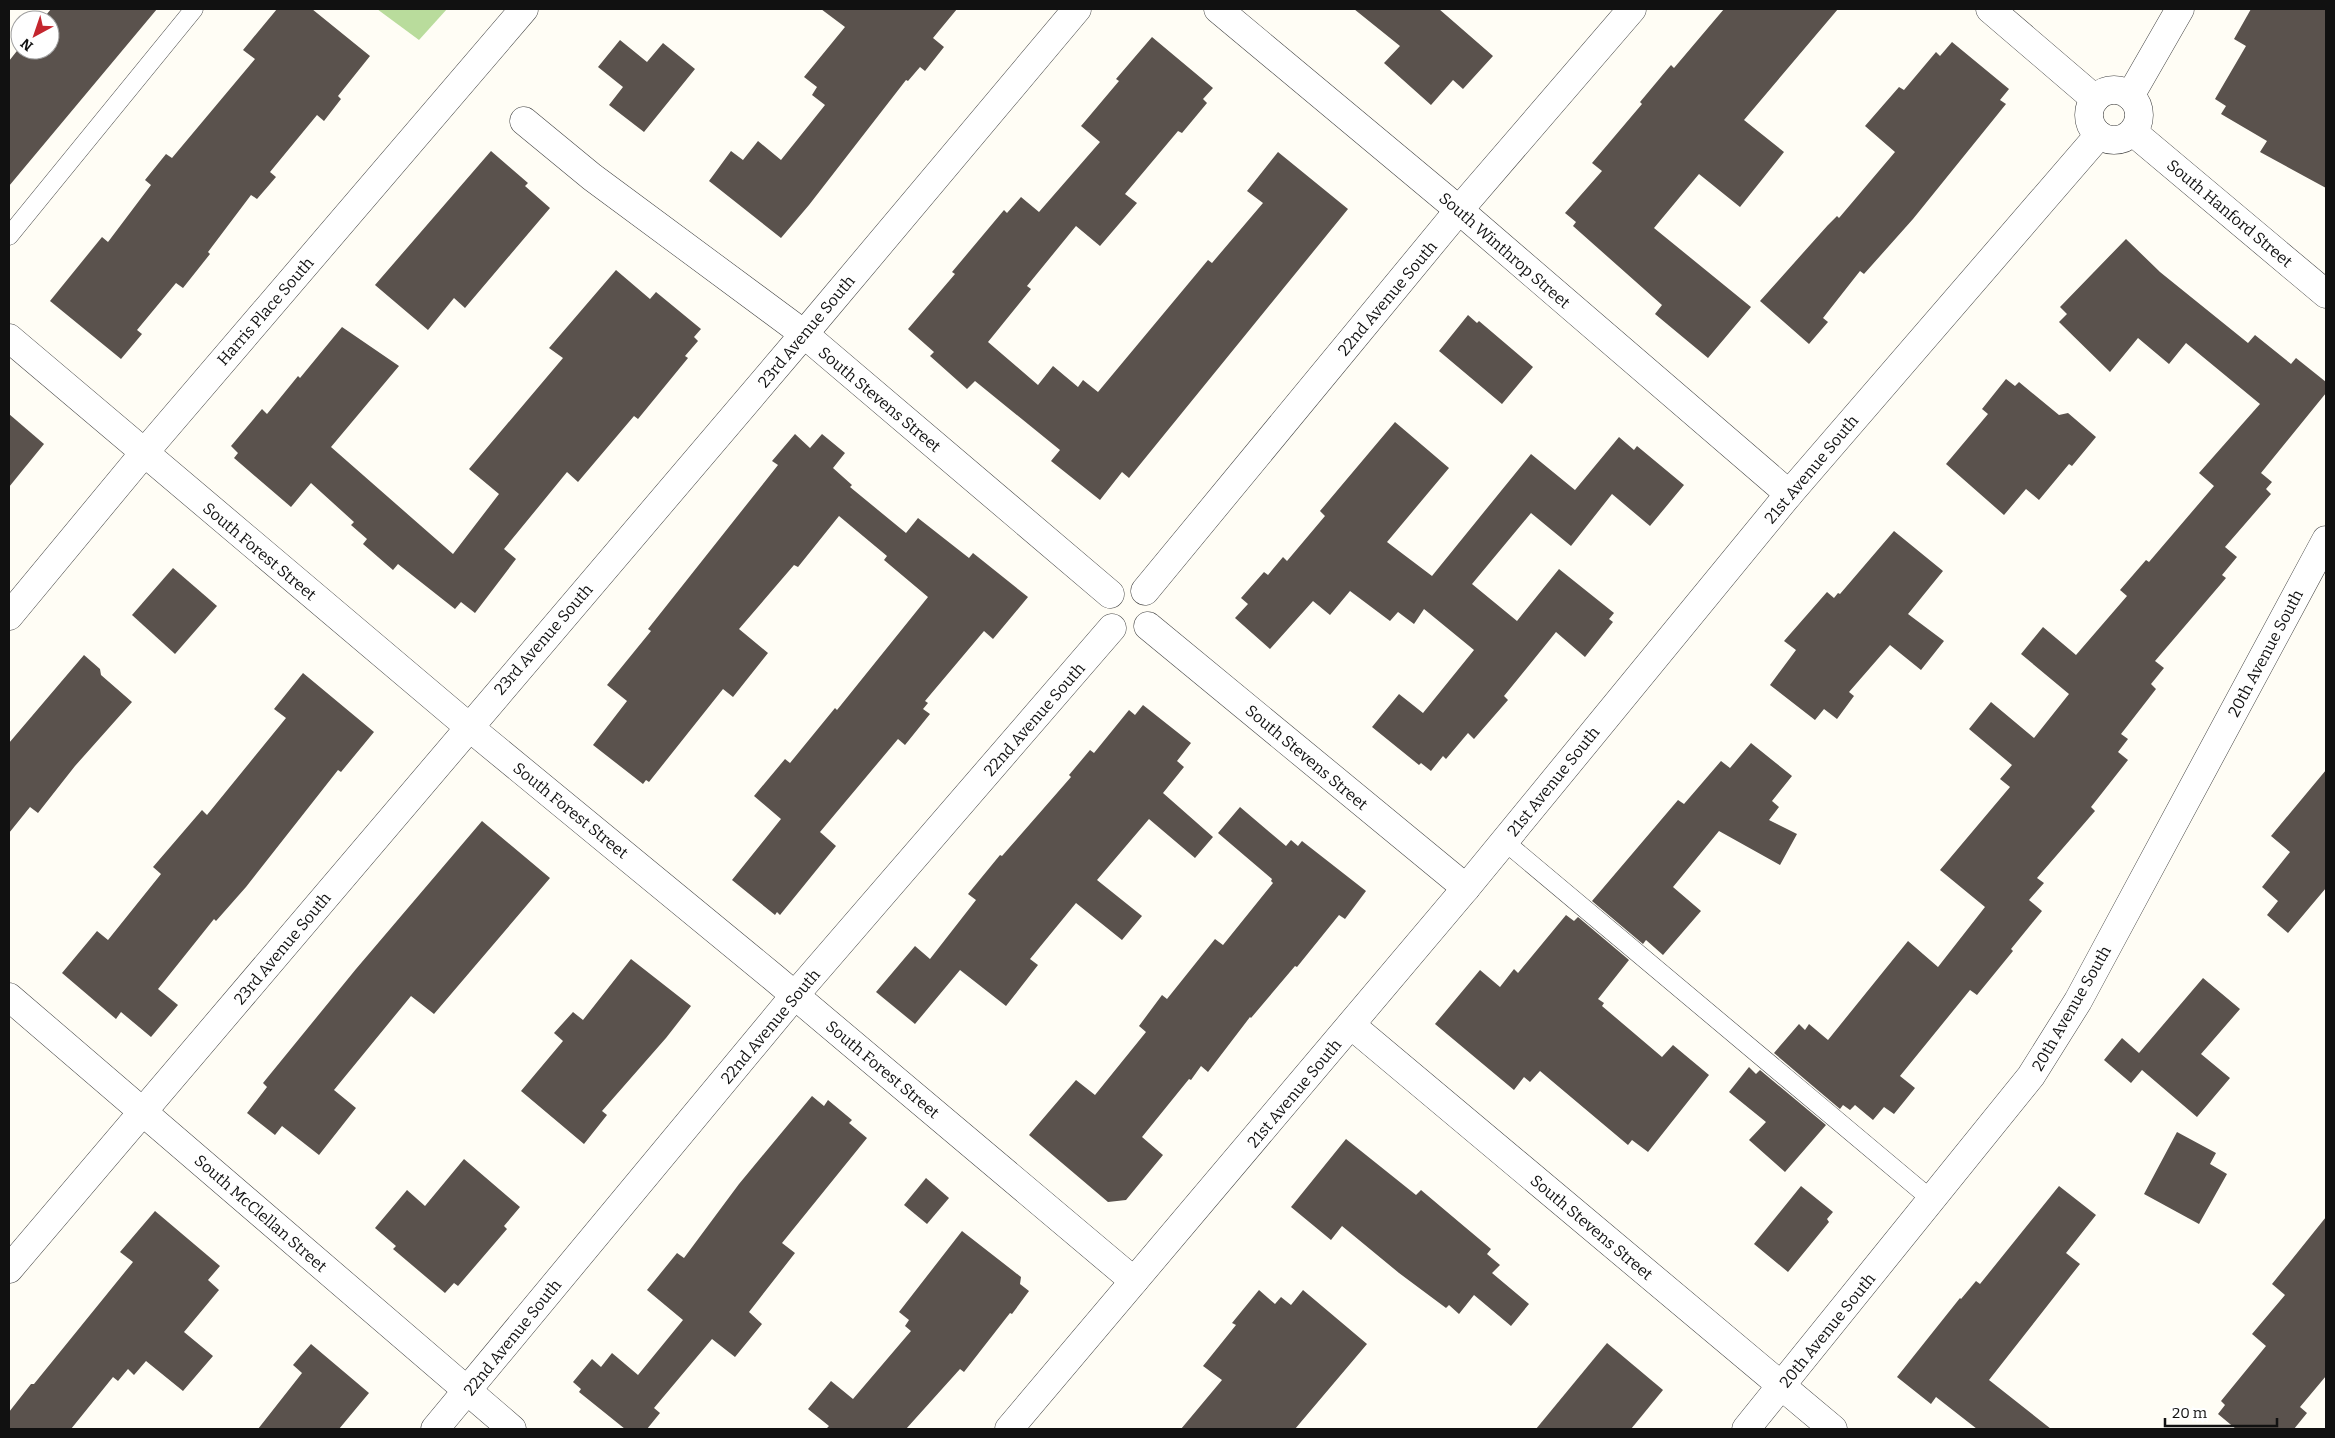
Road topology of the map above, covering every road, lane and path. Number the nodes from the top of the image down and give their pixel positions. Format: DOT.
graph roads {
  1 [pos="194,9"];
  2 [pos="524,9"];
  3 [pos="1077,9"];
  4 [pos="1218,9"];
  5 [pos="1632,9"];
  6 [pos="1990,9"];
  7 [pos="2180,9"];
  8 [pos="2130,96"];
  9 [pos="2095,99"];
  10 [pos="524,121"];
  11 [pos="2133,132"];
  12 [pos="2099,135"];
  13 [pos="1459,210"];
  14 [pos="9,236"];
  15 [pos="2326,294"];
  16 [pos="804,334"];
  17 [pos="9,338"];
  18 [pos="144,453"];
  19 [pos="1789,494"];
  20 [pos="2326,540"];
  21 [pos="1145,591"];
  22 [pos="1110,594"];
  23 [pos="9,616"];
  24 [pos="1148,626"];
  25 [pos="1112,628"];
  26 [pos="469,727"];
  27 [pos="1504,841"];
  28 [pos="1466,888"];
  29 [pos="795,995"];
  30 [pos="9,997"];
  31 [pos="1351,1025"];
  32 [pos="144,1112"];
  33 [pos="1932,1200"];
  34 [pos="9,1269"];
  35 [pos="1134,1281"];
  36 [pos="1782,1387"];
  37 [pos="468,1390"];
  38 [pos="436,1429"];
  39 [pos="512,1429"];
  40 [pos="1010,1429"];
  41 [pos="1746,1429"];
  42 [pos="1833,1429"];
  1 -- 14 [label="lane"];
  2 -- 18 [label="street, Harris Place South"];
  3 -- 16 [label="street, 23rd Avenue South"];
  4 -- 13 [label="street, South Winthrop Street"];
  5 -- 13 [label="street, 22nd Avenue South"];
  6 -- 9 [label="street"];
  7 -- 8 [label="street"];
  8 -- 9 [label="street"];
  8 -- 11 [label="street"];
  9 -- 12 [label="street"];
  10 -- 16 [label="street, South Stevens Street"];
  11 -- 12 [label="street"];
  11 -- 15 [label="street, South Hanford Street"];
  12 -- 19 [label="street, 21st Avenue South"];
  13 -- 19 [label="street, South Winthrop Street"];
  13 -- 21 [label="street, 22nd Avenue South"];
  16 -- 22 [label="street, South Stevens Street"];
  16 -- 26 [label="street, 23rd Avenue South"];
  17 -- 18 [label="street, South Forest Street"];
  18 -- 23 [label="street, Harris Place South"];
  18 -- 26 [label="street, South Forest Street"];
  19 -- 27 [label="street, 21st Avenue South"];
  20 -- 33 [label="street, 20th Avenue South"];
  21 -- 22 [label="street"];
  21 -- 24 [label="street"];
  22 -- 25 [label="street"];
  24 -- 25 [label="street"];
  24 -- 28 [label="street, South Stevens Street"];
  25 -- 29 [label="street, 22nd Avenue South"];
  26 -- 29 [label="street, South Forest Street"];
  26 -- 32 [label="street, 23rd Avenue South"];
  27 -- 28 [label="street, 21st Avenue South"];
  27 -- 33 [label="lane"];
  28 -- 31 [label="street, 21st Avenue South"];
  29 -- 35 [label="street, South Forest Street"];
  29 -- 37 [label="street, 22nd Avenue South"];
  30 -- 32 [label="street, South McClellan Street"];
  31 -- 35 [label="street, 21st Avenue South"];
  31 -- 36 [label="street, South Stevens Street"];
  32 -- 34 [label="street, 23rd Avenue South"];
  32 -- 37 [label="street, South McClellan Street"];
  33 -- 36 [label="street, 20th Avenue South"];
  35 -- 40 [label="street, 21st Avenue South"];
  36 -- 41 [label="street, 20th Avenue South"];
  36 -- 42 [label="street, South Stevens Street"];
  37 -- 38 [label="street, 22nd Avenue South"];
  37 -- 39 [label="street, South McClellan Street"];
}
